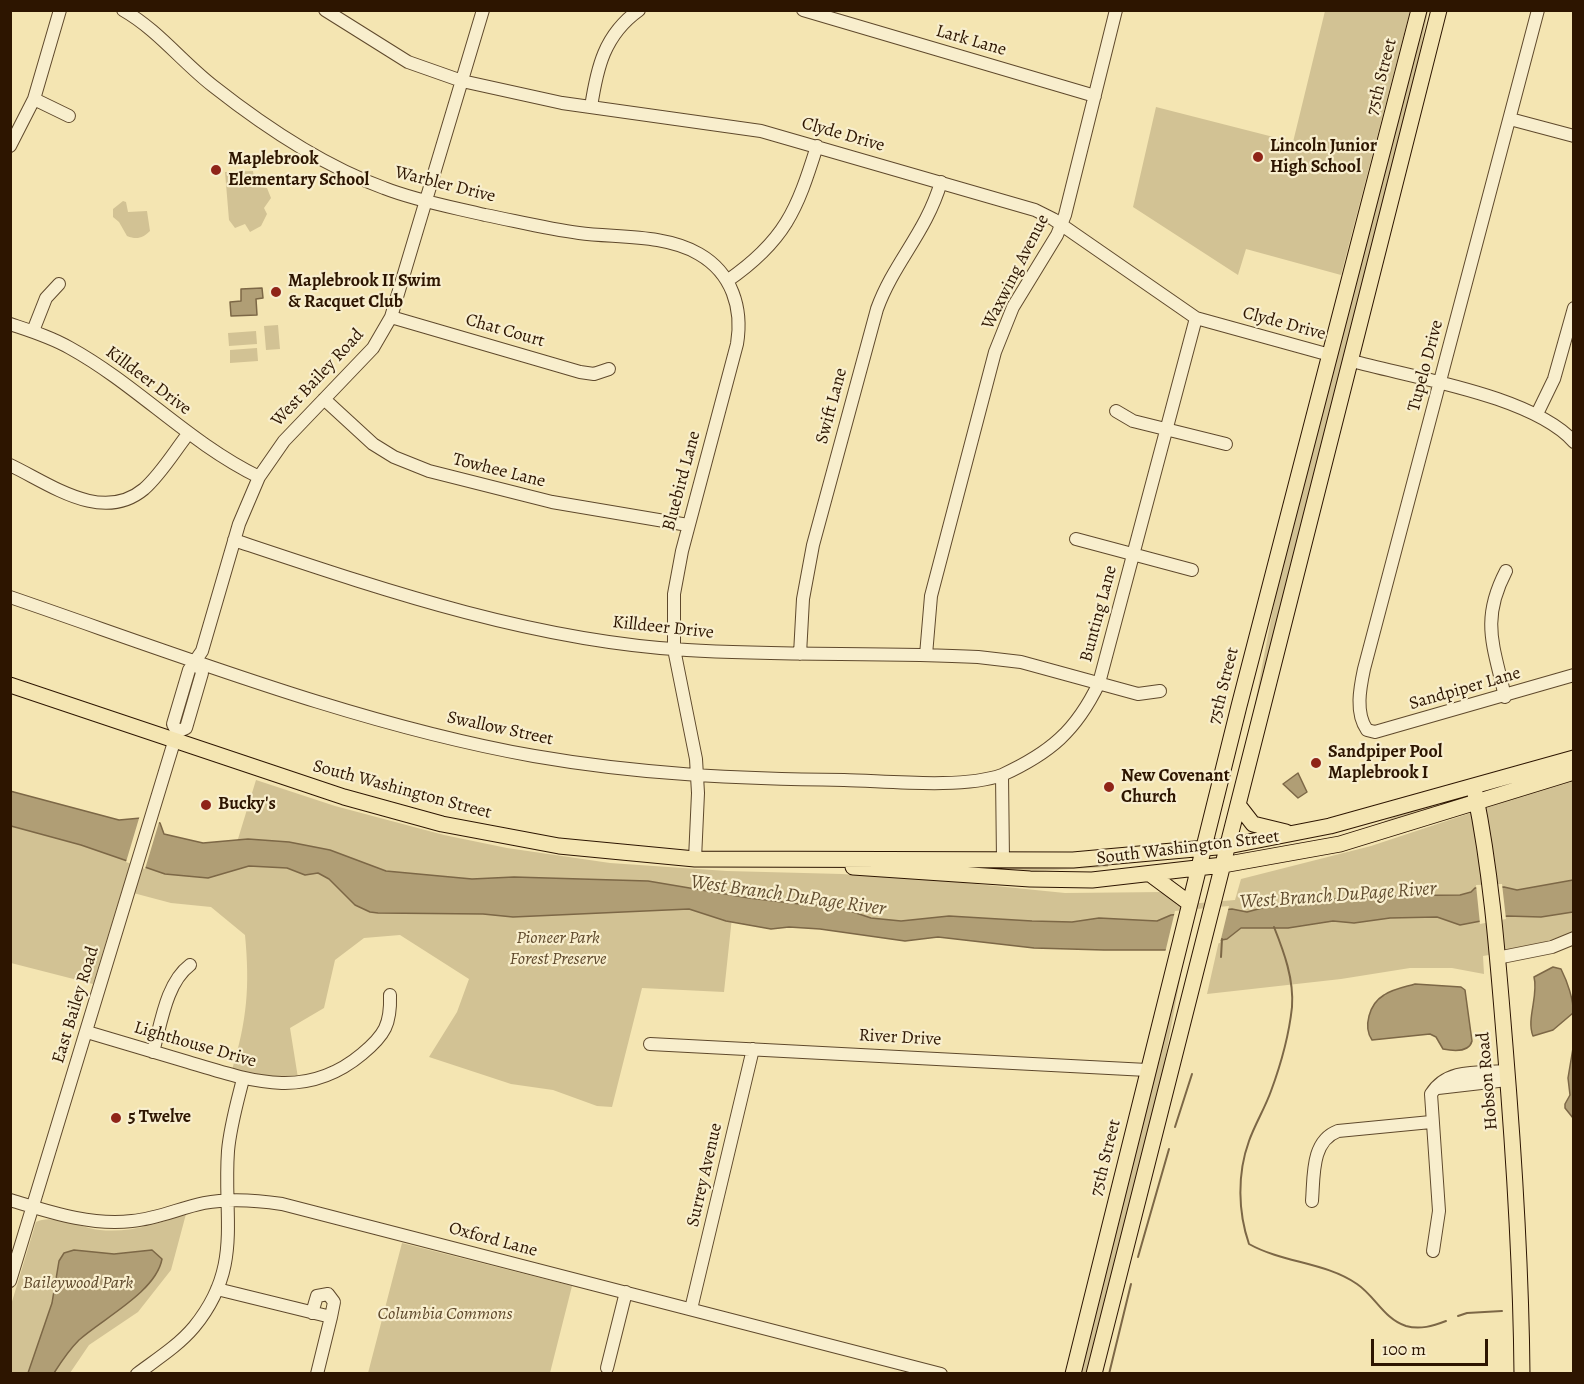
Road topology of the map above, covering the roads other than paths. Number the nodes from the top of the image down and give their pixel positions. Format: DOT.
graph roads {
  1 [pos="60,10"];
  2 [pos="123,10"];
  3 [pos="325,10"];
  4 [pos="483,10"];
  5 [pos="639,10"];
  6 [pos="803,10"];
  7 [pos="1116,10"];
  8 [pos="1419,10"];
  9 [pos="1439,10"];
  10 [pos="1538,10"];
  11 [pos="462,81"];
  12 [pos="1095,96"];
  13 [pos="34,99"];
  14 [pos="591,107"];
  15 [pos="69,116"];
  16 [pos="1510,119"];
  17 [pos="1574,136"];
  18 [pos="10,146"];
  19 [pos="817,146"];
  20 [pos="941,182"];
  21 [pos="427,201"];
  22 [pos="1061,225"];
  23 [pos="728,281"];
  24 [pos="59,284"];
  25 [pos="1574,308"];
  26 [pos="392,317"];
  27 [pos="1196,318"];
  28 [pos="10,324"];
  29 [pos="33,331"];
  30 [pos="1330,355"];
  31 [pos="1352,361"];
  32 [pos="609,369"];
  33 [pos="1440,384"];
  34 [pos="324,399"];
  35 [pos="1116,411"];
  36 [pos="1537,414"];
  37 [pos="1167,430"];
  38 [pos="188,434"];
  39 [pos="1574,442"];
  40 [pos="1226,444"];
  41 [pos="10,465"];
  42 [pos="258,477"];
  43 [pos="688,525"];
  44 [pos="1076,539"];
  45 [pos="234,540"];
  46 [pos="1134,555"];
  47 [pos="1192,570"];
  48 [pos="1506,571"];
  49 [pos="10,597"];
  50 [pos="674,649"];
  51 [pos="800,654"];
  52 [pos="926,655"];
  53 [pos="197,661"];
  54 [pos="1574,675"];
  55 [pos="1099,683"];
  56 [pos="10,686"];
  57 [pos="1160,691"];
  58 [pos="1504,697"];
  59 [pos="1367,730"];
  60 [pos="176,736"];
  61 [pos="1574,758"];
  62 [pos="1574,772"];
  63 [pos="1002,775"];
  64 [pos="697,776"];
  65 [pos="1476,794"];
  66 [pos="1239,806"];
  67 [pos="1292,834"];
  68 [pos="1228,846"];
  69 [pos="1203,847"];
  70 [pos="695,859"];
  71 [pos="1003,860"];
  72 [pos="797,861"];
  73 [pos="1223,865"];
  74 [pos="1198,868"];
  75 [pos="1150,874"];
  76 [pos="1189,903"];
  77 [pos="1574,938"];
  78 [pos="1497,958"];
  79 [pos="190,965"];
  80 [pos="390,995"];
  81 [pos="87,1032"];
  82 [pos="650,1044"];
  83 [pos="753,1049"];
  84 [pos="153,1052"];
  85 [pos="1147,1070"];
  86 [pos="1507,1075"];
  87 [pos="243,1079"];
  88 [pos="1431,1122"];
  89 [pos="10,1200"];
  90 [pos="228,1200"];
  91 [pos="1312,1201"];
  92 [pos="34,1207"];
  93 [pos="1433,1251"];
  94 [pos="10,1281"];
  95 [pos="217,1289"];
  96 [pos="626,1292"];
  97 [pos="691,1309"];
  98 [pos="312,1313"];
  99 [pos="331,1317"];
  100 [pos="607,1368"];
  101 [pos="153,1369"];
  102 [pos="137,1374"];
  103 [pos="317,1374"];
  104 [pos="940,1374"];
  105 [pos="1073,1374"];
  106 [pos="1094,1374"];
  107 [pos="1521,1374"];
  1 -- 13 [label="street"];
  2 -- 21 [label="street, Warbler Drive"];
  3 -- 11 [label="street, Clyde Drive"];
  4 -- 11 [label="street, West Bailey Road"];
  5 -- 14 [label="street"];
  6 -- 12 [label="street, Lark Lane"];
  7 -- 12 [label="street, Waxwing Avenue"];
  8 -- 30 [label="main road, 75th Street"];
  9 -- 31 [label="main road"];
  10 -- 16 [label="street, Tupelo Drive"];
  11 -- 14 [label="street, Clyde Drive"];
  11 -- 21 [label="street, West Bailey Road"];
  12 -- 22 [label="street, Waxwing Avenue"];
  13 -- 15 [label="street"];
  13 -- 18 [label="street"];
  14 -- 19 [label="street, Clyde Drive"];
  16 -- 17 [label="street"];
  16 -- 33 [label="street, Tupelo Drive"];
  19 -- 20 [label="street, Clyde Drive"];
  19 -- 23 [label="street"];
  20 -- 22 [label="street, Clyde Drive"];
  20 -- 51 [label="street, Swift Lane"];
  21 -- 23 [label="street, Warbler Drive"];
  21 -- 26 [label="street, West Bailey Road"];
  22 -- 27 [label="street, Clyde Drive"];
  22 -- 52 [label="street, Waxwing Avenue"];
  23 -- 43 [label="street, Bluebird Lane"];
  24 -- 29 [label="street"];
  25 -- 36 [label="street"];
  26 -- 32 [label="street, Chat Court"];
  26 -- 34 [label="street, West Bailey Road"];
  27 -- 30 [label="street, Clyde Drive"];
  27 -- 37 [label="street, Bunting Lane"];
  28 -- 29 [label="street, Killdeer Drive"];
  29 -- 38 [label="street, Killdeer Drive"];
  30 -- 69 [label="main road, 75th Street"];
  31 -- 33 [label="street"];
  31 -- 66 [label="main road"];
  33 -- 36 [label="street"];
  33 -- 59 [label="street, Tupelo Drive"];
  34 -- 42 [label="street, West Bailey Road"];
  34 -- 43 [label="street, Towhee Lane"];
  35 -- 37 [label="street"];
  36 -- 39 [label="street"];
  37 -- 40 [label="street"];
  37 -- 46 [label="street, Bunting Lane"];
  38 -- 41 [label="street"];
  38 -- 42 [label="street, Killdeer Drive"];
  42 -- 45 [label="street, West Bailey Road"];
  43 -- 50 [label="street, Bluebird Lane"];
  44 -- 46 [label="street, Bunting Lane"];
  45 -- 50 [label="street, Killdeer Drive"];
  45 -- 53 [label="street, West Bailey Road"];
  46 -- 47 [label="street, Bunting Lane"];
  46 -- 55 [label="street, Bunting Lane"];
  48 -- 58 [label="street"];
  49 -- 53 [label="street, Swallow Street"];
  50 -- 51 [label="street, Killdeer Drive"];
  50 -- 64 [label="street, Bluebird Lane"];
  51 -- 52 [label="street, Killdeer Drive"];
  52 -- 55 [label="street, Killdeer Drive"];
  53 -- 60 [label="street, West Bailey Road"];
  53 -- 64 [label="street, Swallow Street"];
  54 -- 58 [label="street, Sandpiper Lane"];
  55 -- 57 [label="street, Bunting Lane"];
  55 -- 63 [label="street, Bunting Lane"];
  56 -- 60 [label="main road, South Washington Street"];
  58 -- 59 [label="street, Sandpiper Lane"];
  60 -- 70 [label="main road, South Washington Street"];
  60 -- 81 [label="street, East Bailey Road"];
  61 -- 65 [label="main road, South Washington Street"];
  62 -- 65 [label="main road, South Washington Street"];
  63 -- 64 [label="street, Swallow Street"];
  63 -- 71 [label="street"];
  64 -- 70 [label="street, Bluebird Lane"];
  65 -- 67 [label="main road, South Washington Street"];
  65 -- 73 [label="main road, South Washington Street"];
  65 -- 78 [label="main road, Hobson Road"];
  66 -- 67 [label="main road"];
  66 -- 68 [label="main road"];
  67 -- 68 [label="main road, South Washington Street"];
  68 -- 69 [label="main road, South Washington Street"];
  68 -- 73 [label="main road"];
  69 -- 71 [label="main road, South Washington Street"];
  69 -- 74 [label="main road, 75th Street"];
  70 -- 72 [label="main road, South Washington Street"];
  71 -- 72 [label="main road, South Washington Street"];
  72 -- 75 [label="main road, South Washington Street"];
  73 -- 74 [label="main road, South Washington Street"];
  73 -- 106 [label="main road"];
  74 -- 75 [label="main road, South Washington Street"];
  74 -- 76 [label="main road, 75th Street"];
  75 -- 76 [label="main road"];
  76 -- 85 [label="main road, 75th Street"];
  77 -- 78 [label="street"];
  78 -- 86 [label="main road, Hobson Road"];
  79 -- 84 [label="street"];
  80 -- 87 [label="street, Lighthouse Drive"];
  81 -- 84 [label="street, Lighthouse Drive"];
  81 -- 92 [label="street, East Bailey Road"];
  82 -- 83 [label="street, River Drive"];
  83 -- 85 [label="street, River Drive"];
  83 -- 97 [label="street, Surrey Avenue"];
  84 -- 87 [label="street, Lighthouse Drive"];
  85 -- 105 [label="main road, 75th Street"];
  86 -- 88 [label="street"];
  86 -- 107 [label="main road, Hobson Road"];
  87 -- 90 [label="street"];
  88 -- 91 [label="street"];
  88 -- 93 [label="street"];
  89 -- 92 [label="street, Oxford Lane"];
  90 -- 92 [label="street, Oxford Lane"];
  90 -- 95 [label="street"];
  90 -- 96 [label="street, Oxford Lane"];
  92 -- 94 [label="street, East Bailey Road"];
  95 -- 98 [label="street"];
  95 -- 101 [label="street"];
  96 -- 97 [label="street, Oxford Lane"];
  96 -- 100 [label="street"];
  97 -- 104 [label="street, Oxford Lane"];
  98 -- 99 [label="street"];
  98 -- 99 [label="street"];
  99 -- 103 [label="street"];
  101 -- 102 [label="street"];
}
